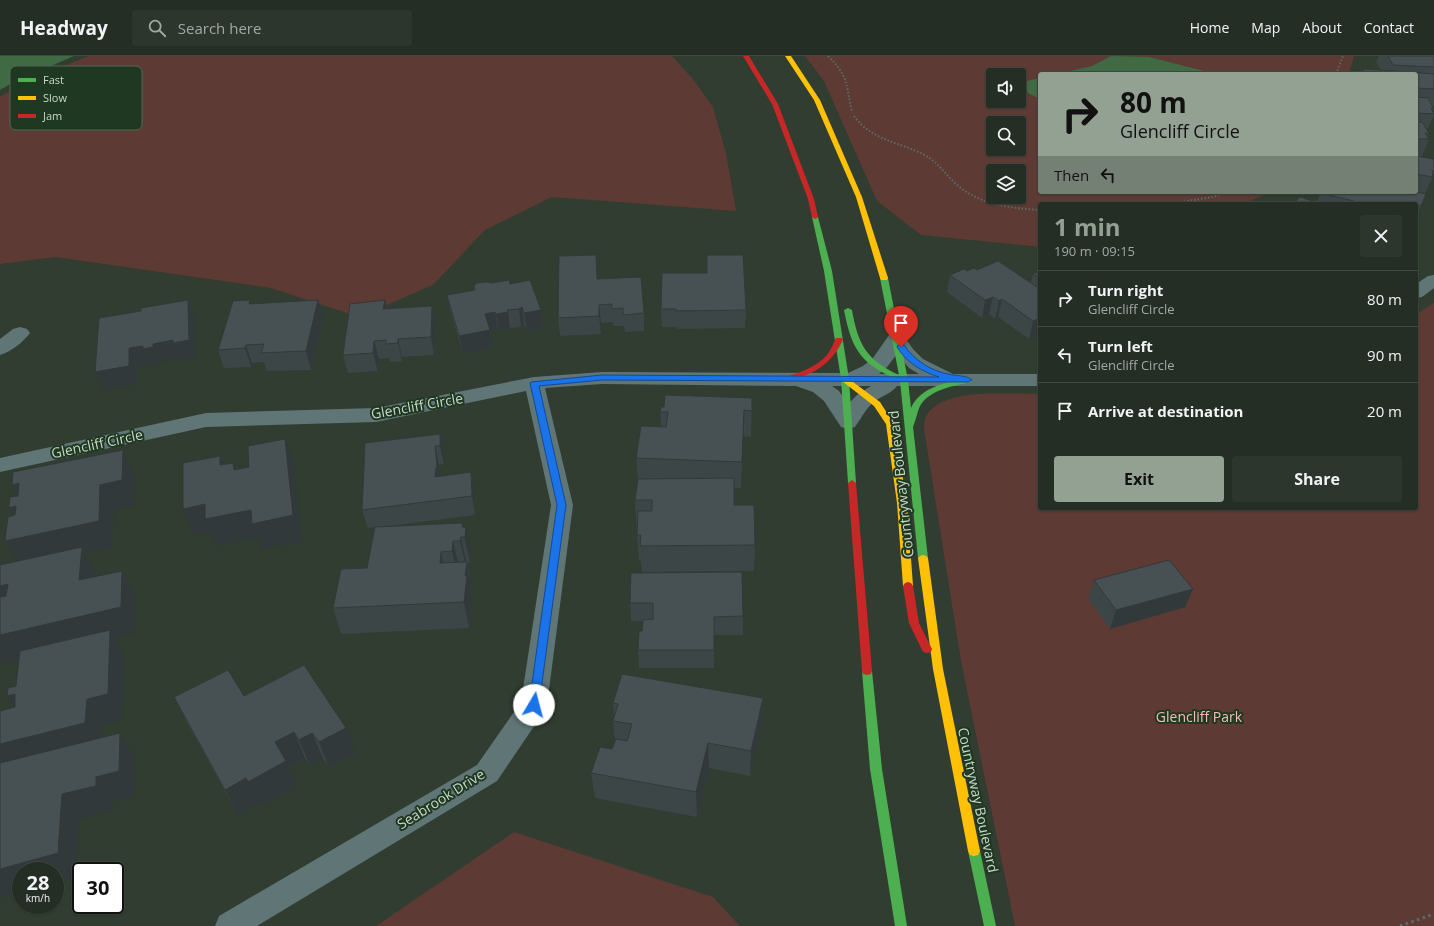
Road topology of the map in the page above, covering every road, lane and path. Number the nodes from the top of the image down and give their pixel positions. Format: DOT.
graph roads {
  1 [pos="746,56"];
  2 [pos="788,56"];
  3 [pos="828,56"];
  4 [pos="1343,56"];
  5 [pos="1337,72"];
  6 [pos="1222,194"];
  7 [pos="811,199"];
  8 [pos="1182,202"];
  9 [pos="1038,210"];
  10 [pos="824,214"];
  11 [pos="1434,280"];
  12 [pos="1418,292"];
  13 [pos="847,300"];
  14 [pos="20,333"];
  15 [pos="896,339"];
  16 [pos="839,340"];
  17 [pos="0,349"];
  18 [pos="875,367"];
  19 [pos="789,379"];
  20 [pos="845,379"];
  21 [pos="904,380"];
  22 [pos="968,380"];
  23 [pos="1038,380"];
  24 [pos="534,383"];
  25 [pos="868,395"];
  26 [pos="848,422"];
  27 [pos="909,427"];
  28 [pos="0,466"];
  29 [pos="938,672"];
  30 [pos="1434,914"];
  31 [pos="230,926"];
  32 [pos="901,926"];
  33 [pos="990,926"];
  34 [pos="1400,926"];
  1 -- 7 [label="street"];
  2 -- 15 [label="street, Countryway Boulevard"];
  3 -- 9 [label="path"];
  4 -- 5 [label="path"];
  6 -- 8 [label="path"];
  7 -- 10 [label="street"];
  7 -- 16 [label="street"];
  11 -- 12 [label="street"];
  13 -- 18 [label="street"];
  14 -- 17 [label="street"];
  15 -- 18 [label="street, Glencliff Circle"];
  15 -- 21 [label="street, Countryway Boulevard"];
  15 -- 22 [label="street, Glencliff Circle"];
  16 -- 19 [label="street"];
  16 -- 20 [label="street"];
  18 -- 20 [label="street, Glencliff Circle"];
  18 -- 21 [label="street"];
  19 -- 20 [label="street, Glencliff Circle"];
  19 -- 24 [label="street, Glencliff Circle"];
  19 -- 26 [label="street, Glencliff Circle"];
  20 -- 21 [label="street, Glencliff Circle"];
  20 -- 25 [label="street"];
  20 -- 26 [label="street"];
  21 -- 22 [label="street, Glencliff Circle"];
  21 -- 25 [label="street, Glencliff Circle"];
  21 -- 27 [label="street, Countryway Boulevard"];
  22 -- 23 [label="street, Glencliff Circle"];
  22 -- 27 [label="street"];
  24 -- 28 [label="street, Glencliff Circle"];
  24 -- 31 [label="street, Seabrook Drive"];
  25 -- 26 [label="street, Glencliff Circle"];
  25 -- 29 [label="street"];
  26 -- 32 [label="street"];
  27 -- 29 [label="street, Countryway Boulevard"];
  29 -- 33 [label="street, Countryway Boulevard"];
  30 -- 34 [label="path"];
}
